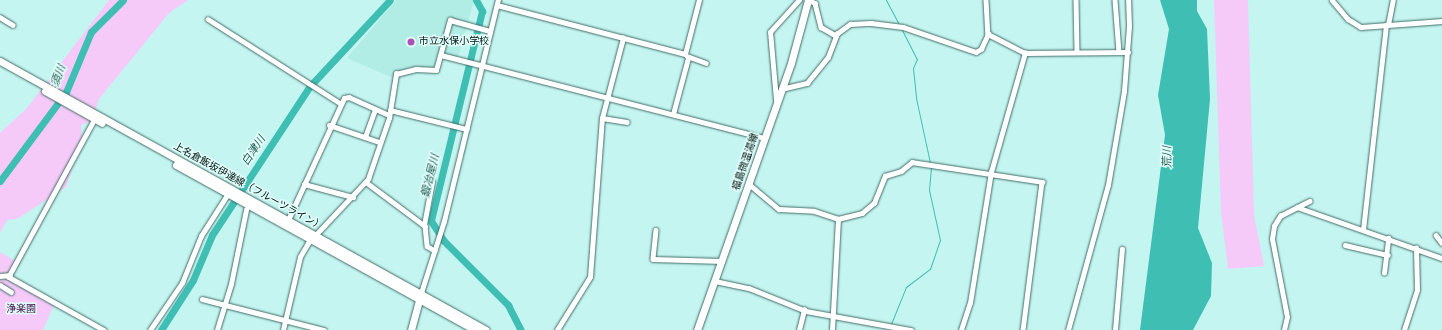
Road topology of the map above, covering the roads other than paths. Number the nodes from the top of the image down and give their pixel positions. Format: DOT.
graph roads {
  1 [pos="699,0"];
  2 [pos="799,0"];
  3 [pos="808,0"];
  4 [pos="986,0"];
  5 [pos="1076,0"];
  6 [pos="1115,0"];
  7 [pos="1128,0"];
  8 [pos="1332,0"];
  9 [pos="1393,0"];
  10 [pos="498,2"];
  11 [pos="0,16"];
  12 [pos="208,19"];
  13 [pos="1442,21"];
  14 [pos="13,25"];
  15 [pos="1387,25"];
  16 [pos="490,31"];
  17 [pos="837,34"];
  18 [pos="988,34"];
  19 [pos="623,38"];
  20 [pos="1077,52"];
  21 [pos="1119,52"];
  22 [pos="1128,52"];
  23 [pos="1025,53"];
  24 [pos="441,55"];
  25 [pos="686,56"];
  26 [pos="0,61"];
  27 [pos="706,63"];
  28 [pos="482,65"];
  29 [pos="0,66"];
  30 [pos="31,80"];
  31 [pos="776,83"];
  32 [pos="782,90"];
  33 [pos="607,97"];
  34 [pos="340,103"];
  35 [pos="777,104"];
  36 [pos="74,105"];
  37 [pos="375,110"];
  38 [pos="390,112"];
  39 [pos="673,114"];
  40 [pos="602,118"];
  41 [pos="95,119"];
  42 [pos="627,122"];
  43 [pos="329,125"];
  44 [pos="467,129"];
  45 [pos="365,138"];
  46 [pos="765,138"];
  47 [pos="379,142"];
  48 [pos="991,173"];
  49 [pos="366,182"];
  50 [pos="432,182"];
  51 [pos="304,184"];
  52 [pos="749,184"];
  53 [pos="231,192"];
  54 [pos="353,197"];
  55 [pos="1310,201"];
  56 [pos="248,205"];
  57 [pos="1297,207"];
  58 [pos="838,219"];
  59 [pos="288,220"];
  60 [pos="424,224"];
  61 [pos="656,230"];
  62 [pos="1363,230"];
  63 [pos="1436,234"];
  64 [pos="311,237"];
  65 [pos="1388,238"];
  66 [pos="1442,243"];
  67 [pos="1345,245"];
  68 [pos="1416,248"];
  69 [pos="1122,249"];
  70 [pos="435,251"];
  71 [pos="1388,255"];
  72 [pos="1442,258"];
  73 [pos="722,261"];
  74 [pos="1384,273"];
  75 [pos="10,275"];
  76 [pos="0,276"];
  77 [pos="715,281"];
  78 [pos="0,285"];
  79 [pos="11,292"];
  80 [pos="420,296"];
  81 [pos="202,300"];
  82 [pos="224,305"];
  83 [pos="804,310"];
  84 [pos="833,315"];
  85 [pos="285,320"];
  86 [pos="895,328"];
  87 [pos="104,330"];
  88 [pos="150,330"];
  89 [pos="217,330"];
  90 [pos="283,330"];
  91 [pos="324,330"];
  92 [pos="411,330"];
  93 [pos="475,330"];
  94 [pos="486,330"];
  95 [pos="557,330"];
  96 [pos="697,330"];
  97 [pos="799,330"];
  98 [pos="832,330"];
  99 [pos="911,330"];
  100 [pos="961,330"];
  101 [pos="1023,330"];
  102 [pos="1068,330"];
  103 [pos="1115,330"];
  104 [pos="1284,330"];
  105 [pos="1404,330"];
  1 -- 25 [label="street"];
  2 -- 31 [label="street"];
  3 -- 17 [label="street"];
  3 -- 32 [label="main road, 福島微温湯線"];
  4 -- 18 [label="street"];
  5 -- 20 [label="street"];
  6 -- 21 [label="street"];
  7 -- 22 [label="street"];
  8 -- 15 [label="street"];
  9 -- 15 [label="street"];
  10 -- 16 [label="street"];
  10 -- 19 [label="street"];
  11 -- 14 [label="street"];
  12 -- 34 [label="street"];
  13 -- 15 [label="street"];
  15 -- 62 [label="street"];
  16 -- 24 [label="street"];
  16 -- 28 [label="street"];
  17 -- 18 [label="street"];
  17 -- 32 [label="street"];
  18 -- 23 [label="street"];
  19 -- 25 [label="street"];
  19 -- 33 [label="street"];
  20 -- 21 [label="street"];
  20 -- 23 [label="street"];
  21 -- 22 [label="street"];
  22 -- 102 [label="street"];
  23 -- 48 [label="street"];
  24 -- 28 [label="street"];
  24 -- 38 [label="street"];
  25 -- 27 [label="street"];
  25 -- 39 [label="street"];
  26 -- 30 [label="main road, 上名倉飯坂伊達線（フルーツライン）"];
  28 -- 33 [label="street"];
  28 -- 44 [label="street"];
  29 -- 30 [label="main road, 上名倉飯坂伊達線（フルーツライン）"];
  30 -- 36 [label="main road, 上名倉飯坂伊達線（フルーツライン）"];
  31 -- 32 [label="street"];
  31 -- 35 [label="street"];
  32 -- 35 [label="main road, 福島微温湯線"];
  33 -- 39 [label="street"];
  33 -- 40 [label="street"];
  34 -- 37 [label="street"];
  34 -- 43 [label="street"];
  35 -- 46 [label="main road, 福島微温湯線"];
  36 -- 41 [label="main road, 上名倉飯坂伊達線（フルーツライン）"];
  36 -- 53 [label="main road, 上名倉飯坂伊達線（フルーツライン）"];
  37 -- 38 [label="street"];
  37 -- 45 [label="street"];
  38 -- 44 [label="street"];
  38 -- 47 [label="street"];
  39 -- 46 [label="street"];
  40 -- 42 [label="street"];
  40 -- 95 [label="street"];
  41 -- 53 [label="main road, 上名倉飯坂伊達線（フルーツライン）"];
  41 -- 75 [label="street"];
  43 -- 45 [label="street"];
  43 -- 51 [label="street"];
  44 -- 70 [label="street"];
  45 -- 47 [label="street"];
  46 -- 52 [label="main road, 福島微温湯線"];
  47 -- 49 [label="street"];
  48 -- 58 [label="street"];
  48 -- 100 [label="street"];
  48 -- 101 [label="street"];
  49 -- 54 [label="street"];
  49 -- 60 [label="street"];
  50 -- 60 [label="street"];
  51 -- 54 [label="street"];
  51 -- 59 [label="street"];
  52 -- 58 [label="street"];
  52 -- 73 [label="main road, 福島微温湯線"];
  53 -- 56 [label="main road, 上名倉飯坂伊達線（フルーツライン）"];
  53 -- 88 [label="street"];
  54 -- 64 [label="street"];
  55 -- 57 [label="street"];
  56 -- 59 [label="main road, 上名倉飯坂伊達線（フルーツライン）"];
  56 -- 64 [label="main road, 上名倉飯坂伊達線（フルーツライン）"];
  56 -- 82 [label="street"];
  57 -- 62 [label="street"];
  57 -- 104 [label="street"];
  58 -- 84 [label="street"];
  59 -- 64 [label="main road, 上名倉飯坂伊達線（フルーツライン）"];
  60 -- 70 [label="street"];
  61 -- 73 [label="street"];
  62 -- 65 [label="street"];
  63 -- 66 [label="street"];
  64 -- 80 [label="main road, 上名倉飯坂伊達線（フルーツライン）"];
  64 -- 85 [label="street"];
  65 -- 68 [label="street"];
  65 -- 71 [label="street"];
  67 -- 71 [label="street"];
  68 -- 72 [label="street"];
  68 -- 105 [label="street"];
  69 -- 103 [label="street"];
  70 -- 80 [label="street"];
  71 -- 74 [label="street"];
  73 -- 77 [label="main road, 福島微温湯線"];
  75 -- 76 [label="street"];
  75 -- 87 [label="street"];
  77 -- 83 [label="street"];
  77 -- 96 [label="main road, 福島微温湯線"];
  78 -- 79 [label="street"];
  80 -- 92 [label="main road"];
  80 -- 93 [label="main road, 上名倉飯坂伊達線（フルーツライン）"];
  80 -- 94 [label="main road, 上名倉飯坂伊達線（フルーツライン）"];
  81 -- 82 [label="street"];
  82 -- 85 [label="street"];
  82 -- 89 [label="street"];
  83 -- 84 [label="street"];
  83 -- 97 [label="street"];
  84 -- 86 [label="street"];
  84 -- 98 [label="street"];
  85 -- 90 [label="street"];
  85 -- 91 [label="street"];
  86 -- 99 [label="street"];
}
